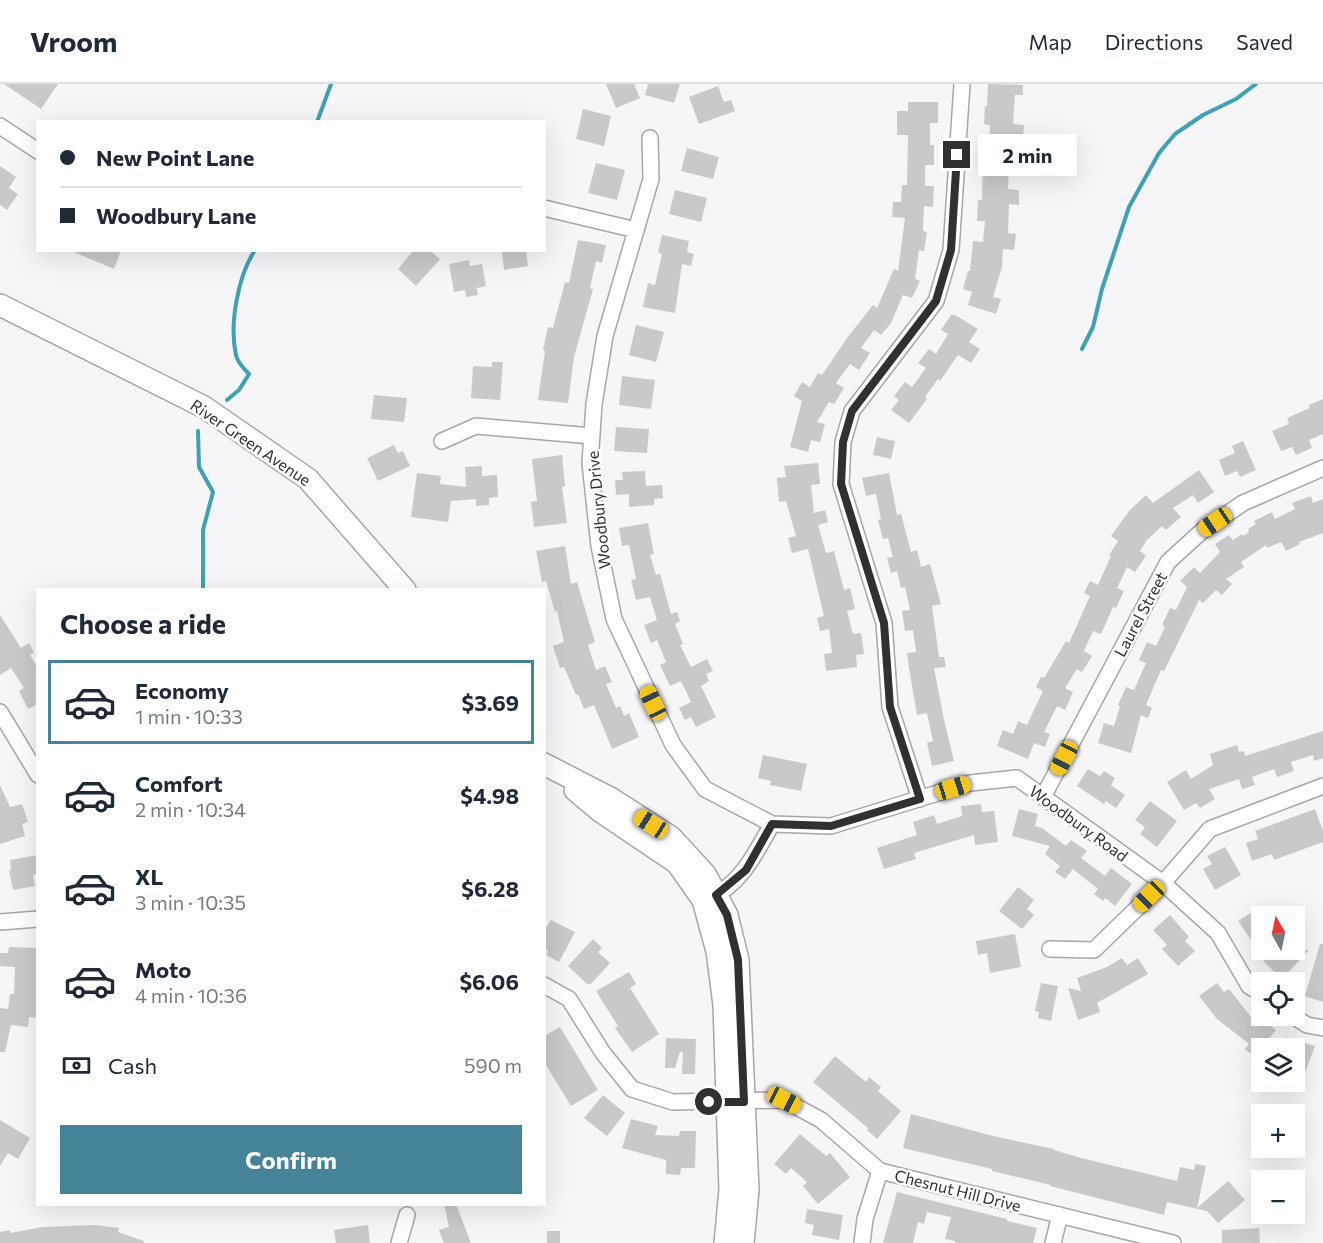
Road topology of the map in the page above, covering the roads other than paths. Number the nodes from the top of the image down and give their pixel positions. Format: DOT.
graph roads {
  1 [pos="962,84"];
  2 [pos="0,126"];
  3 [pos="650,138"];
  4 [pos="36,150"];
  5 [pos="546,208"];
  6 [pos="636,230"];
  7 [pos="0,305"];
  8 [pos="592,436"];
  9 [pos="442,441"];
  10 [pos="1323,468"];
  11 [pos="403,588"];
  12 [pos="0,712"];
  13 [pos="546,765"];
  14 [pos="36,771"];
  15 [pos="1323,786"];
  16 [pos="1043,797"];
  17 [pos="920,799"];
  18 [pos="772,824"];
  19 [pos="1163,883"];
  20 [pos="710,898"];
  21 [pos="36,919"];
  22 [pos="0,922"];
  23 [pos="1050,949"];
  24 [pos="546,986"];
  25 [pos="1251,987"];
  26 [pos="1305,1024"];
  27 [pos="1323,1028"];
  28 [pos="736,1102"];
  29 [pos="880,1171"];
  30 [pos="407,1215"];
  31 [pos="1060,1215"];
  32 [pos="399,1243"];
  33 [pos="725,1243"];
  34 [pos="743,1243"];
  35 [pos="862,1243"];
  36 [pos="1053,1243"];
  37 [pos="1173,1243"];
  1 -- 17 [label="street"];
  2 -- 4 [label="street"];
  3 -- 6 [label="street, Woodbury Drive"];
  5 -- 6 [label="street"];
  6 -- 8 [label="street, Woodbury Drive"];
  7 -- 11 [label="street, River Green Avenue"];
  8 -- 9 [label="street"];
  8 -- 18 [label="street, Woodbury Drive"];
  10 -- 16 [label="street, Laurel Street"];
  12 -- 14 [label="street"];
  13 -- 20 [label="street"];
  15 -- 19 [label="street"];
  16 -- 17 [label="street, Woodbury Road"];
  16 -- 19 [label="street, Woodbury Road"];
  17 -- 18 [label="street, Woodbury Road"];
  18 -- 20 [label="street"];
  19 -- 23 [label="street"];
  19 -- 25 [label="street, Woodbury Road"];
  20 -- 28 [label="street"];
  21 -- 22 [label="street"];
  24 -- 28 [label="street, Chesnut Hill Drive"];
  26 -- 27 [label="street"];
  28 -- 29 [label="street, Chesnut Hill Drive"];
  28 -- 33 [label="street"];
  28 -- 34 [label="street"];
  29 -- 31 [label="street, Chesnut Hill Drive"];
  29 -- 35 [label="street"];
  30 -- 32 [label="street"];
  31 -- 36 [label="street"];
  31 -- 37 [label="street, Chesnut Hill Drive"];
}
